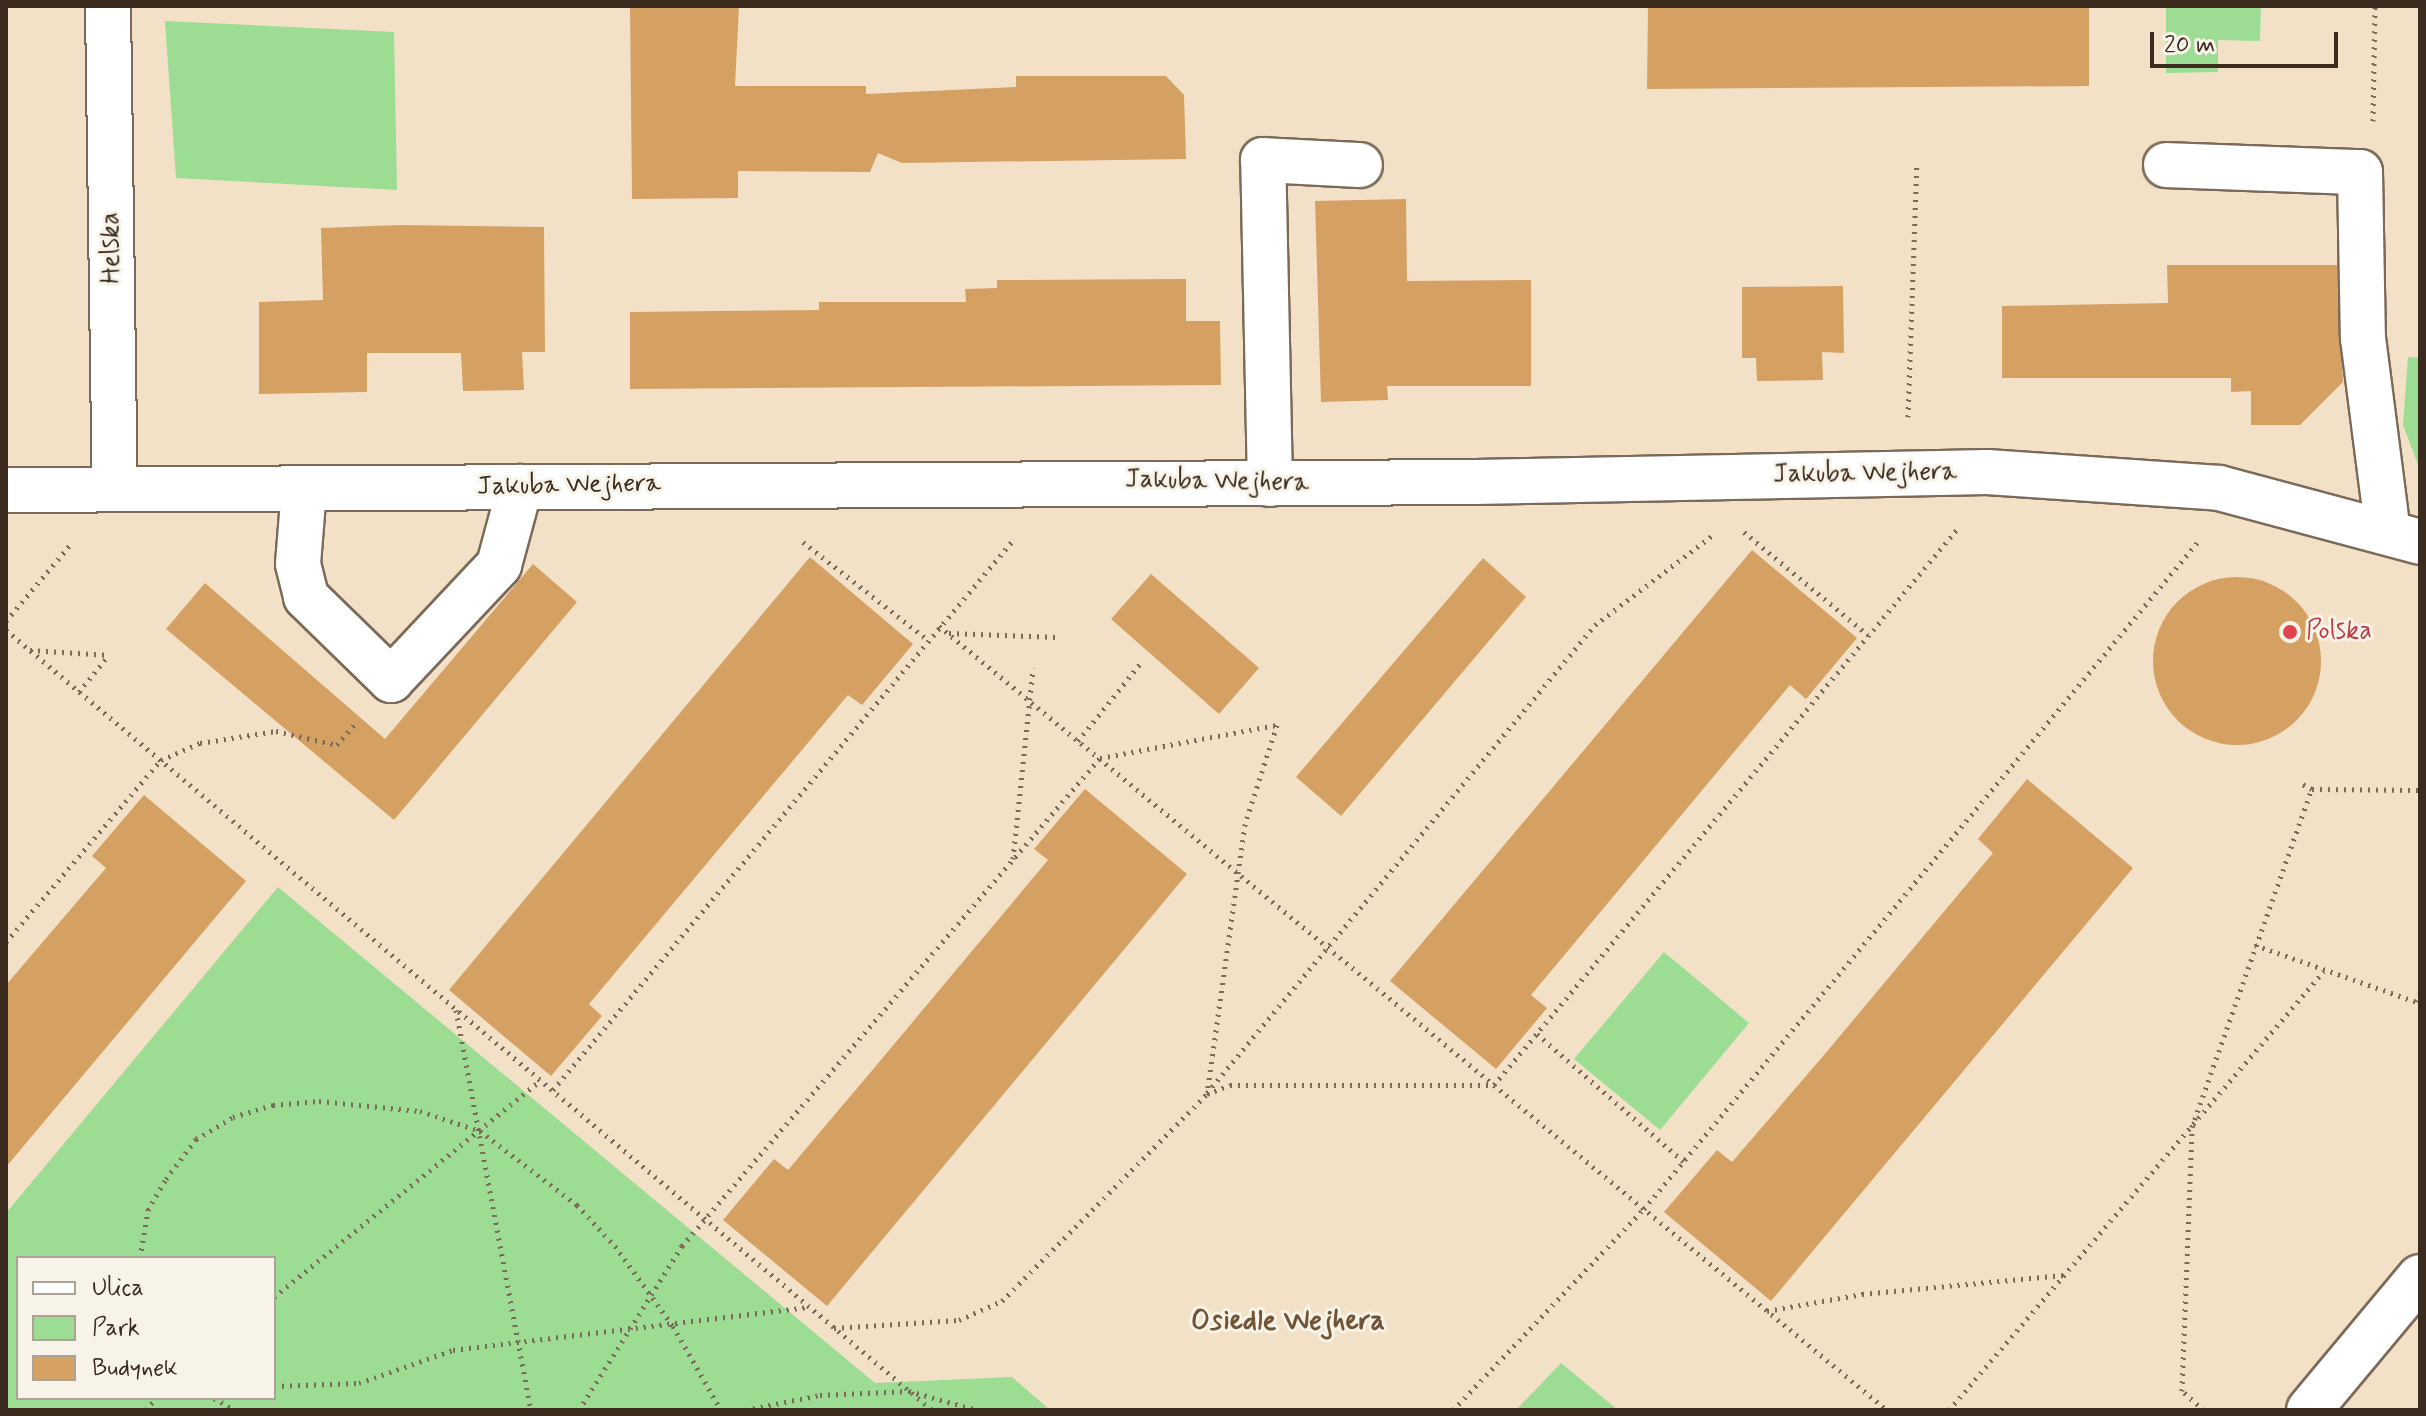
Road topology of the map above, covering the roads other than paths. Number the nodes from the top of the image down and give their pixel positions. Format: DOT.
graph roads {
  1 [pos="108,6"];
  2 [pos="1360,165"];
  3 [pos="2166,165"];
  4 [pos="1270,484"];
  5 [pos="520,487"];
  6 [pos="115,489"];
  7 [pos="304,489"];
  8 [pos="6,490"];
  9 [pos="2404,537"];
  10 [pos="2420,1277"];
  11 [pos="2309,1410"];
  1 -- 6 [label="street, Helska"];
  2 -- 4 [label="street"];
  3 -- 9 [label="street"];
  4 -- 5 [label="street, Jakuba Wejhera"];
  4 -- 9 [label="street, Jakuba Wejhera"];
  5 -- 7 [label="street, Jakuba Wejhera"];
  5 -- 7 [label="street"];
  6 -- 7 [label="street, Jakuba Wejhera"];
  6 -- 8 [label="street, Jakuba Wejhera"];
  10 -- 11 [label="street"];
}
